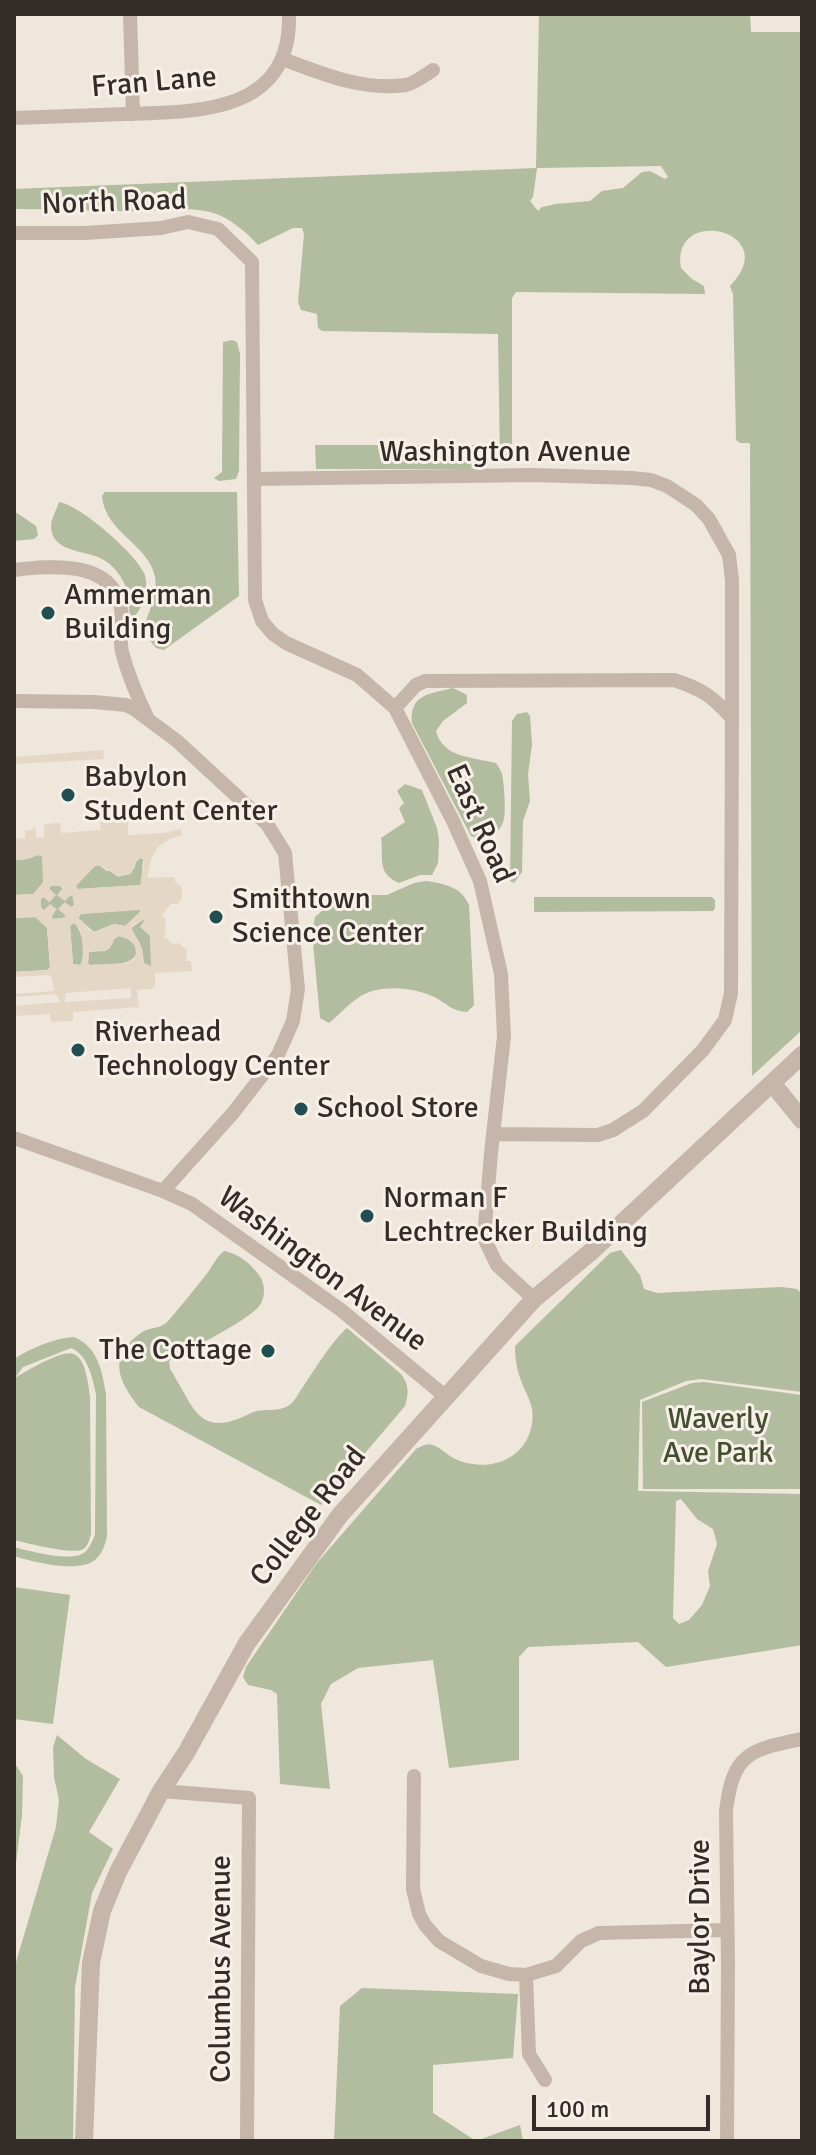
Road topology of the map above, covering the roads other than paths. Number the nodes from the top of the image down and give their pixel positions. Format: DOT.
graph roads {
  1 [pos="130,14"];
  2 [pos="289,14"];
  3 [pos="283,59"];
  4 [pos="433,70"];
  5 [pos="133,114"];
  6 [pos="14,118"];
  7 [pos="14,233"];
  8 [pos="254,479"];
  9 [pos="14,570"];
  10 [pos="14,701"];
  11 [pos="395,708"];
  12 [pos="147,717"];
  13 [pos="732,718"];
  14 [pos="802,1055"];
  15 [pos="772,1083"];
  16 [pos="802,1120"];
  17 [pos="493,1134"];
  18 [pos="14,1138"];
  19 [pos="163,1191"];
  20 [pos="534,1299"];
  21 [pos="446,1397"];
  22 [pos="802,1739"];
  23 [pos="414,1776"];
  24 [pos="161,1791"];
  25 [pos="726,1930"];
  26 [pos="526,1975"];
  27 [pos="545,2080"];
  28 [pos="84,2141"];
  29 [pos="247,2141"];
  30 [pos="727,2141"];
  1 -- 5 [label="street"];
  2 -- 3 [label="street"];
  3 -- 4 [label="street"];
  3 -- 5 [label="street, Fran Lane"];
  5 -- 6 [label="street, Fran Lane"];
  7 -- 8 [label="street, North Road"];
  8 -- 11 [label="street, East Road"];
  8 -- 13 [label="street, Washington Avenue"];
  9 -- 12 [label="street, Washington Avenue"];
  10 -- 12 [label="street, Washington Avenue"];
  11 -- 13 [label="street"];
  11 -- 17 [label="street, East Road"];
  12 -- 19 [label="street, Washington Avenue"];
  13 -- 17 [label="street, Washington Avenue"];
  14 -- 15 [label="street, College Road"];
  15 -- 16 [label="street"];
  15 -- 20 [label="street, College Road"];
  17 -- 20 [label="street, East Road"];
  18 -- 19 [label="street, Washington Avenue"];
  19 -- 21 [label="street, Washington Avenue"];
  20 -- 21 [label="street, College Road"];
  21 -- 24 [label="street, College Road"];
  22 -- 25 [label="street, Baylor Drive"];
  23 -- 26 [label="street"];
  24 -- 28 [label="street, College Road"];
  24 -- 29 [label="street, Columbus Avenue"];
  25 -- 26 [label="street"];
  25 -- 30 [label="street, Baylor Drive"];
  26 -- 27 [label="street"];
}
